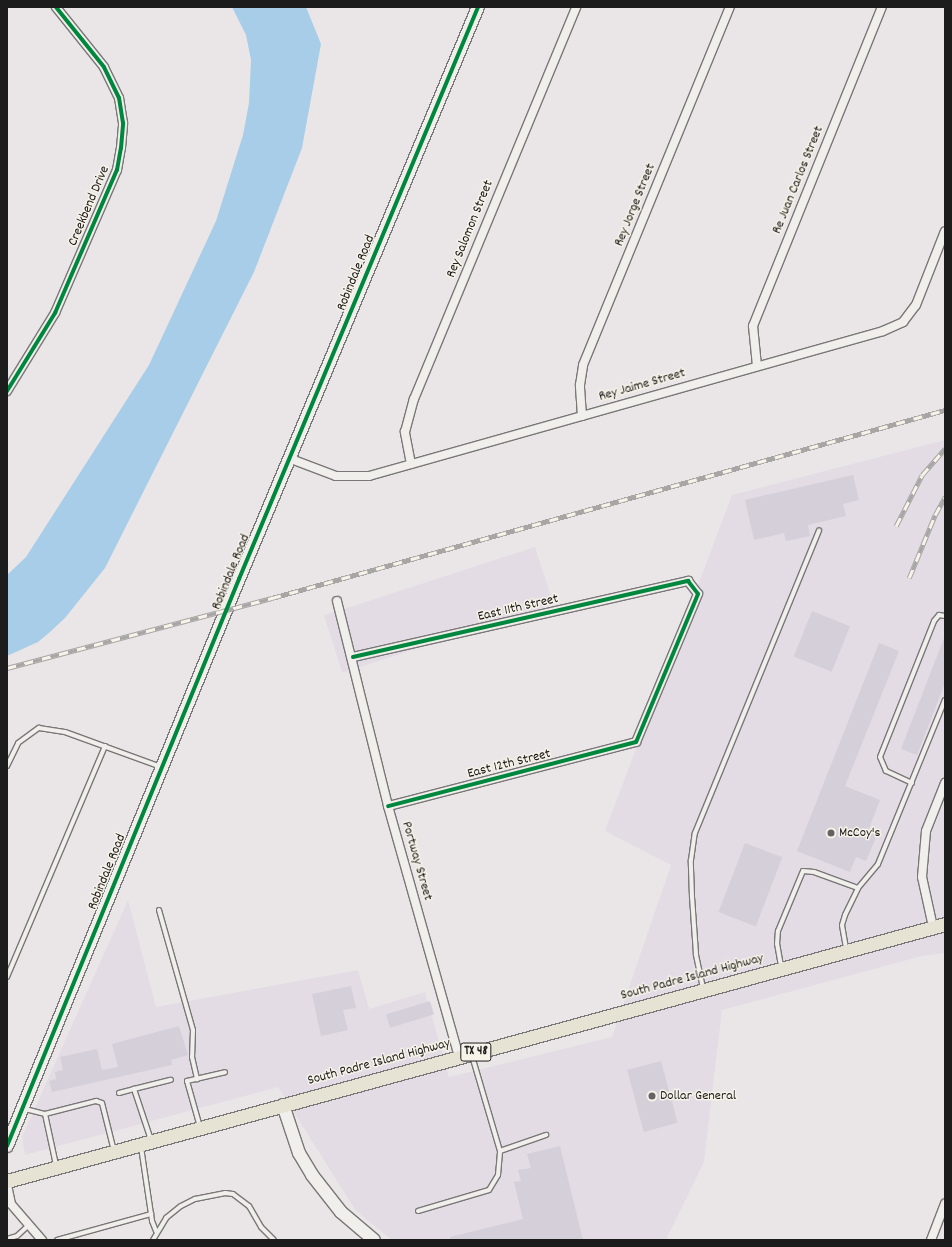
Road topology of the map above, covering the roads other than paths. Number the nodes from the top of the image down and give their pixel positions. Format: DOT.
graph roads {
  1 [pos="56,7"];
  2 [pos="478,7"];
  3 [pos="576,7"];
  4 [pos="730,7"];
  5 [pos="882,7"];
  6 [pos="945,231"];
  7 [pos="756,366"];
  8 [pos="7,391"];
  9 [pos="582,416"];
  10 [pos="290,459"];
  11 [pos="411,464"];
  12 [pos="819,530"];
  13 [pos="337,601"];
  14 [pos="945,616"];
  15 [pos="352,657"];
  16 [pos="945,700"];
  17 [pos="636,742"];
  18 [pos="105,746"];
  19 [pos="7,766"];
  20 [pos="162,767"];
  21 [pos="912,783"];
  22 [pos="945,783"];
  23 [pos="388,806"];
  24 [pos="858,888"];
  25 [pos="159,910"];
  26 [pos="939,925"];
  27 [pos="846,951"];
  28 [pos="781,968"];
  29 [pos="7,977"];
  30 [pos="704,990"];
  31 [pos="465,1055"];
  32 [pos="225,1072"];
  33 [pos="197,1079"];
  34 [pos="171,1080"];
  35 [pos="134,1089"];
  36 [pos="119,1093"];
  37 [pos="283,1105"];
  38 [pos="22,1109"];
  39 [pos="45,1114"];
  40 [pos="200,1128"];
  41 [pos="546,1135"];
  42 [pos="146,1142"];
  43 [pos="7,1146"];
  44 [pos="114,1151"];
  45 [pos="500,1151"];
  46 [pos="57,1166"];
  47 [pos="7,1181"];
  48 [pos="7,1184"];
  49 [pos="945,1204"];
  50 [pos="418,1211"];
  51 [pos="151,1214"];
  52 [pos="29,1225"];
  53 [pos="156,1231"];
  54 [pos="7,1239"];
  55 [pos="42,1240"];
  56 [pos="57,1240"];
  57 [pos="153,1240"];
  58 [pos="274,1240"];
  59 [pos="374,1240"];
  60 [pos="931,1240"];
  1 -- 8 [label="street, Creekbend Drive"];
  2 -- 10 [label="street, Robindale Road"];
  3 -- 11 [label="street, Rey Salomon Street"];
  4 -- 9 [label="street, Rey Jorge Street"];
  5 -- 7 [label="street, Re Juan Carlos Street"];
  6 -- 7 [label="street, Rey Jaime Street"];
  7 -- 9 [label="street, Rey Jaime Street"];
  9 -- 11 [label="street, Rey Jaime Street"];
  10 -- 11 [label="street, Rey Jaime Street"];
  10 -- 20 [label="street, Robindale Road"];
  12 -- 30 [label="lane"];
  13 -- 15 [label="street, Portway Street"];
  14 -- 21 [label="lane"];
  15 -- 17 [label="street, East 11th Street"];
  15 -- 23 [label="street, Portway Street"];
  16 -- 21 [label="lane"];
  17 -- 23 [label="street, East 12th Street"];
  18 -- 19 [label="lane"];
  18 -- 20 [label="lane"];
  18 -- 29 [label="lane"];
  20 -- 38 [label="street, Robindale Road"];
  21 -- 24 [label="lane"];
  22 -- 26 [label="street"];
  23 -- 31 [label="street, Portway Street"];
  24 -- 27 [label="lane"];
  24 -- 28 [label="lane"];
  25 -- 33 [label="lane"];
  26 -- 27 [label="main road, South Padre Island Highway / TX 48"];
  27 -- 28 [label="main road, South Padre Island Highway / TX 48"];
  28 -- 30 [label="main road, South Padre Island Highway / TX 48"];
  30 -- 31 [label="main road, South Padre Island Highway / TX 48"];
  31 -- 37 [label="main road, South Padre Island Highway / TX 48"];
  31 -- 45 [label="lane"];
  32 -- 33 [label="lane"];
  33 -- 40 [label="lane"];
  34 -- 35 [label="lane"];
  35 -- 36 [label="lane"];
  35 -- 42 [label="lane"];
  37 -- 40 [label="main road, South Padre Island Highway / TX 48"];
  37 -- 59 [label="street"];
  38 -- 39 [label="lane"];
  38 -- 43 [label="street, Robindale Road"];
  39 -- 44 [label="lane"];
  39 -- 46 [label="lane"];
  40 -- 42 [label="main road, South Padre Island Highway / TX 48"];
  41 -- 45 [label="lane"];
  42 -- 44 [label="main road, South Padre Island Highway / TX 48"];
  42 -- 51 [label="lane"];
  44 -- 46 [label="main road, South Padre Island Highway / TX 48"];
  45 -- 50 [label="lane"];
  46 -- 47 [label="main road, South Padre Island Highway / TX 48"];
  48 -- 52 [label="street"];
  49 -- 60 [label="street"];
  51 -- 53 [label="lane"];
  51 -- 56 [label="lane"];
  52 -- 54 [label="lane"];
  52 -- 55 [label="street"];
  53 -- 57 [label="lane"];
  53 -- 58 [label="lane"];
}
